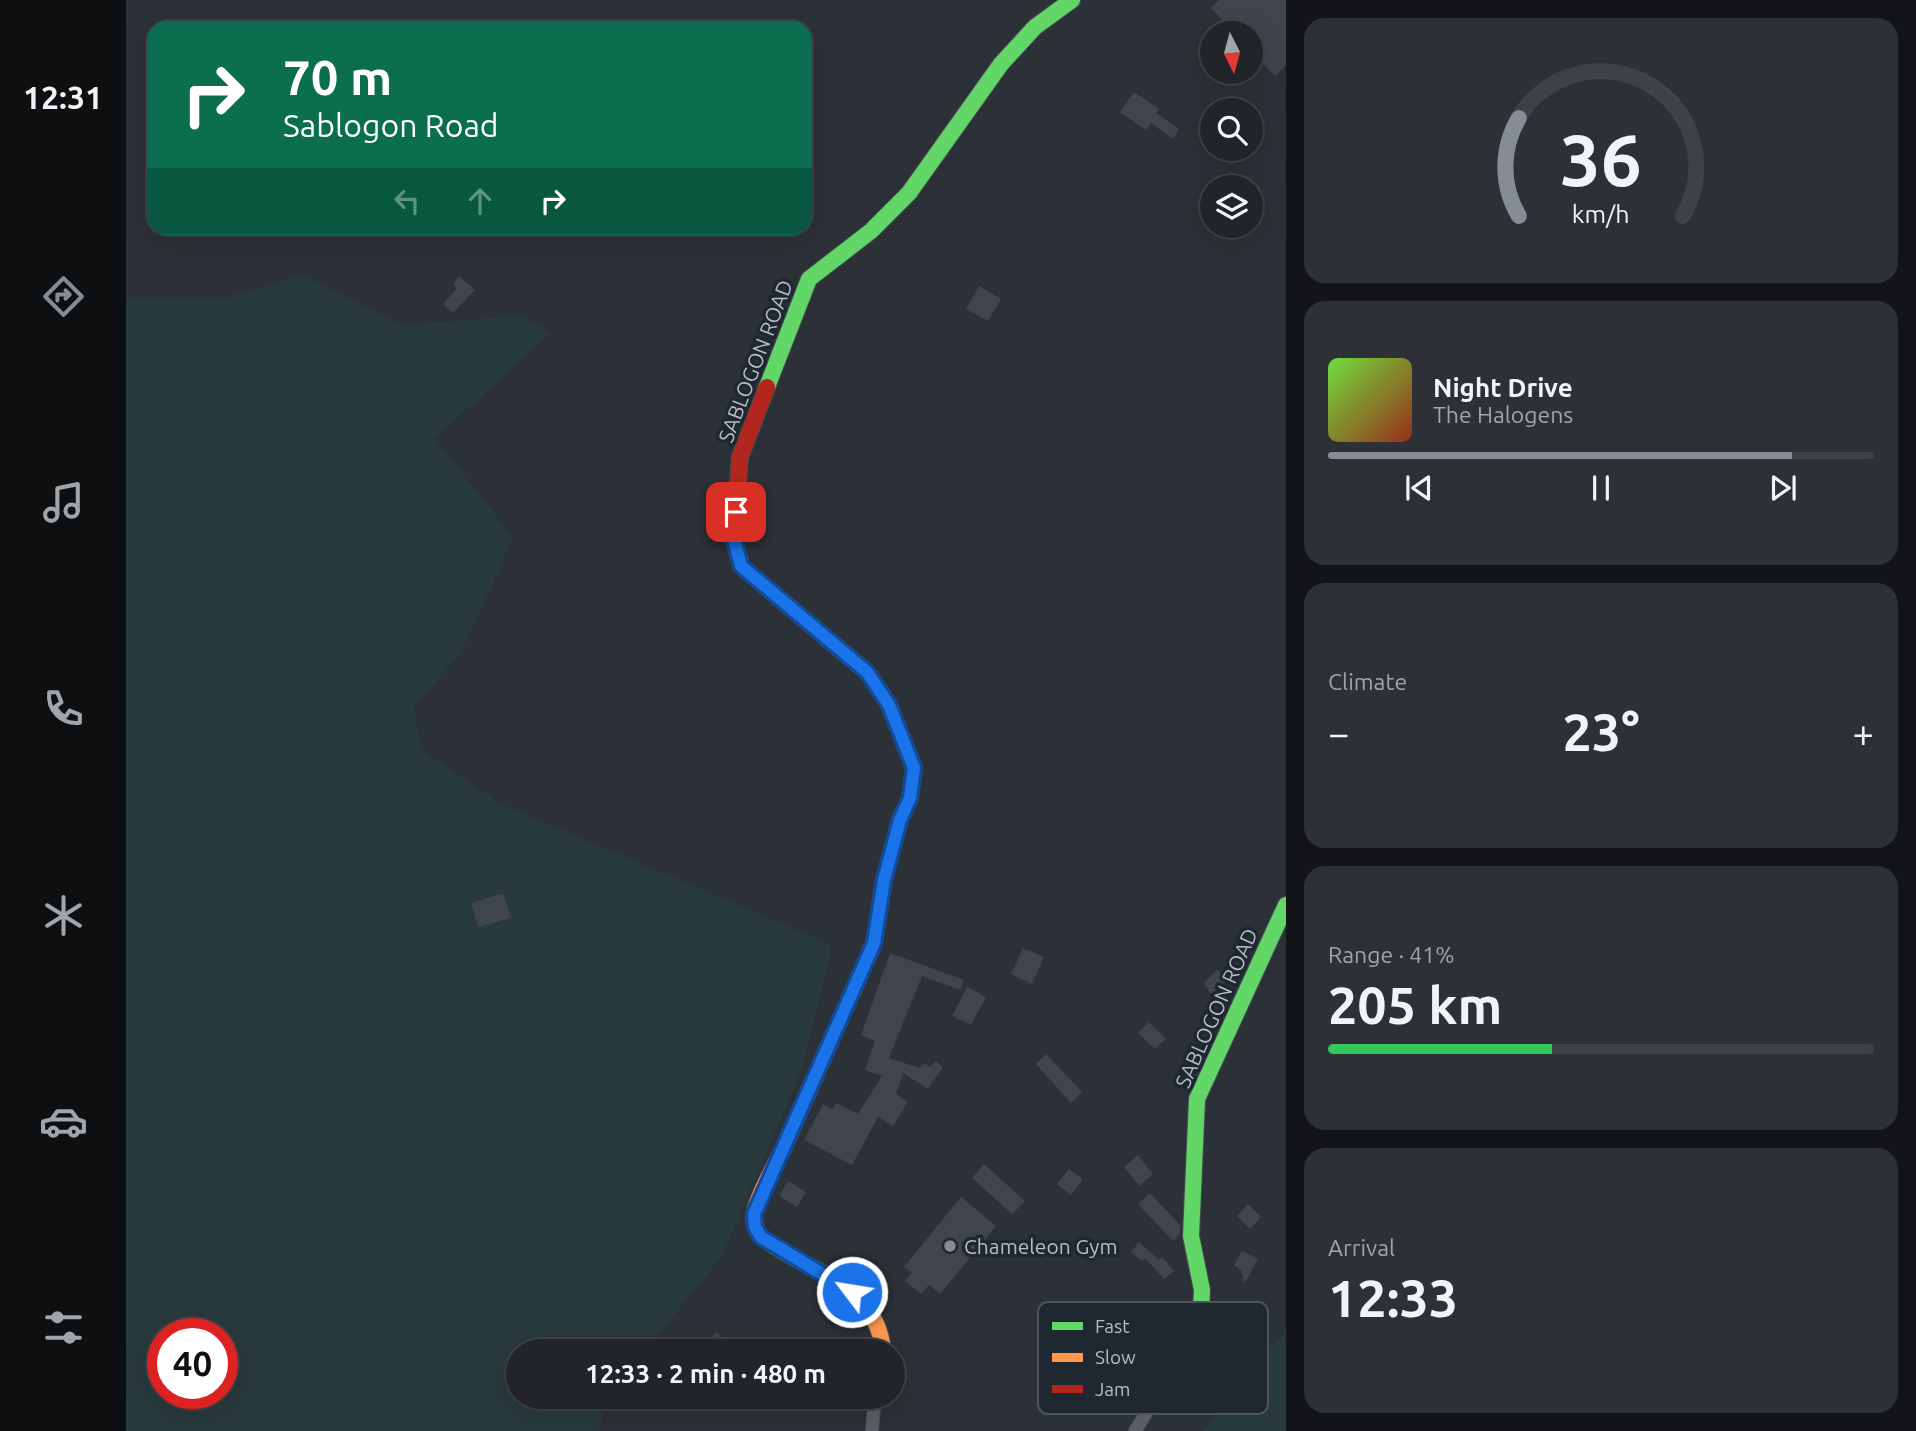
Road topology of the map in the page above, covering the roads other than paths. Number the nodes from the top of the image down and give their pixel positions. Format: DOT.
graph roads {
  1 [pos="1072,0"];
  2 [pos="1286,905"];
  3 [pos="1201,1302"];
  4 [pos="883,1339"];
  5 [pos="874,1409"];
  6 [pos="1146,1414"];
  7 [pos="872,1431"];
  8 [pos="1135,1431"];
  1 -- 4 [label="street, SABLOGON ROAD"];
  2 -- 3 [label="street, SABLOGON ROAD"];
  5 -- 7 [label="street"];
  6 -- 8 [label="street"];
}
